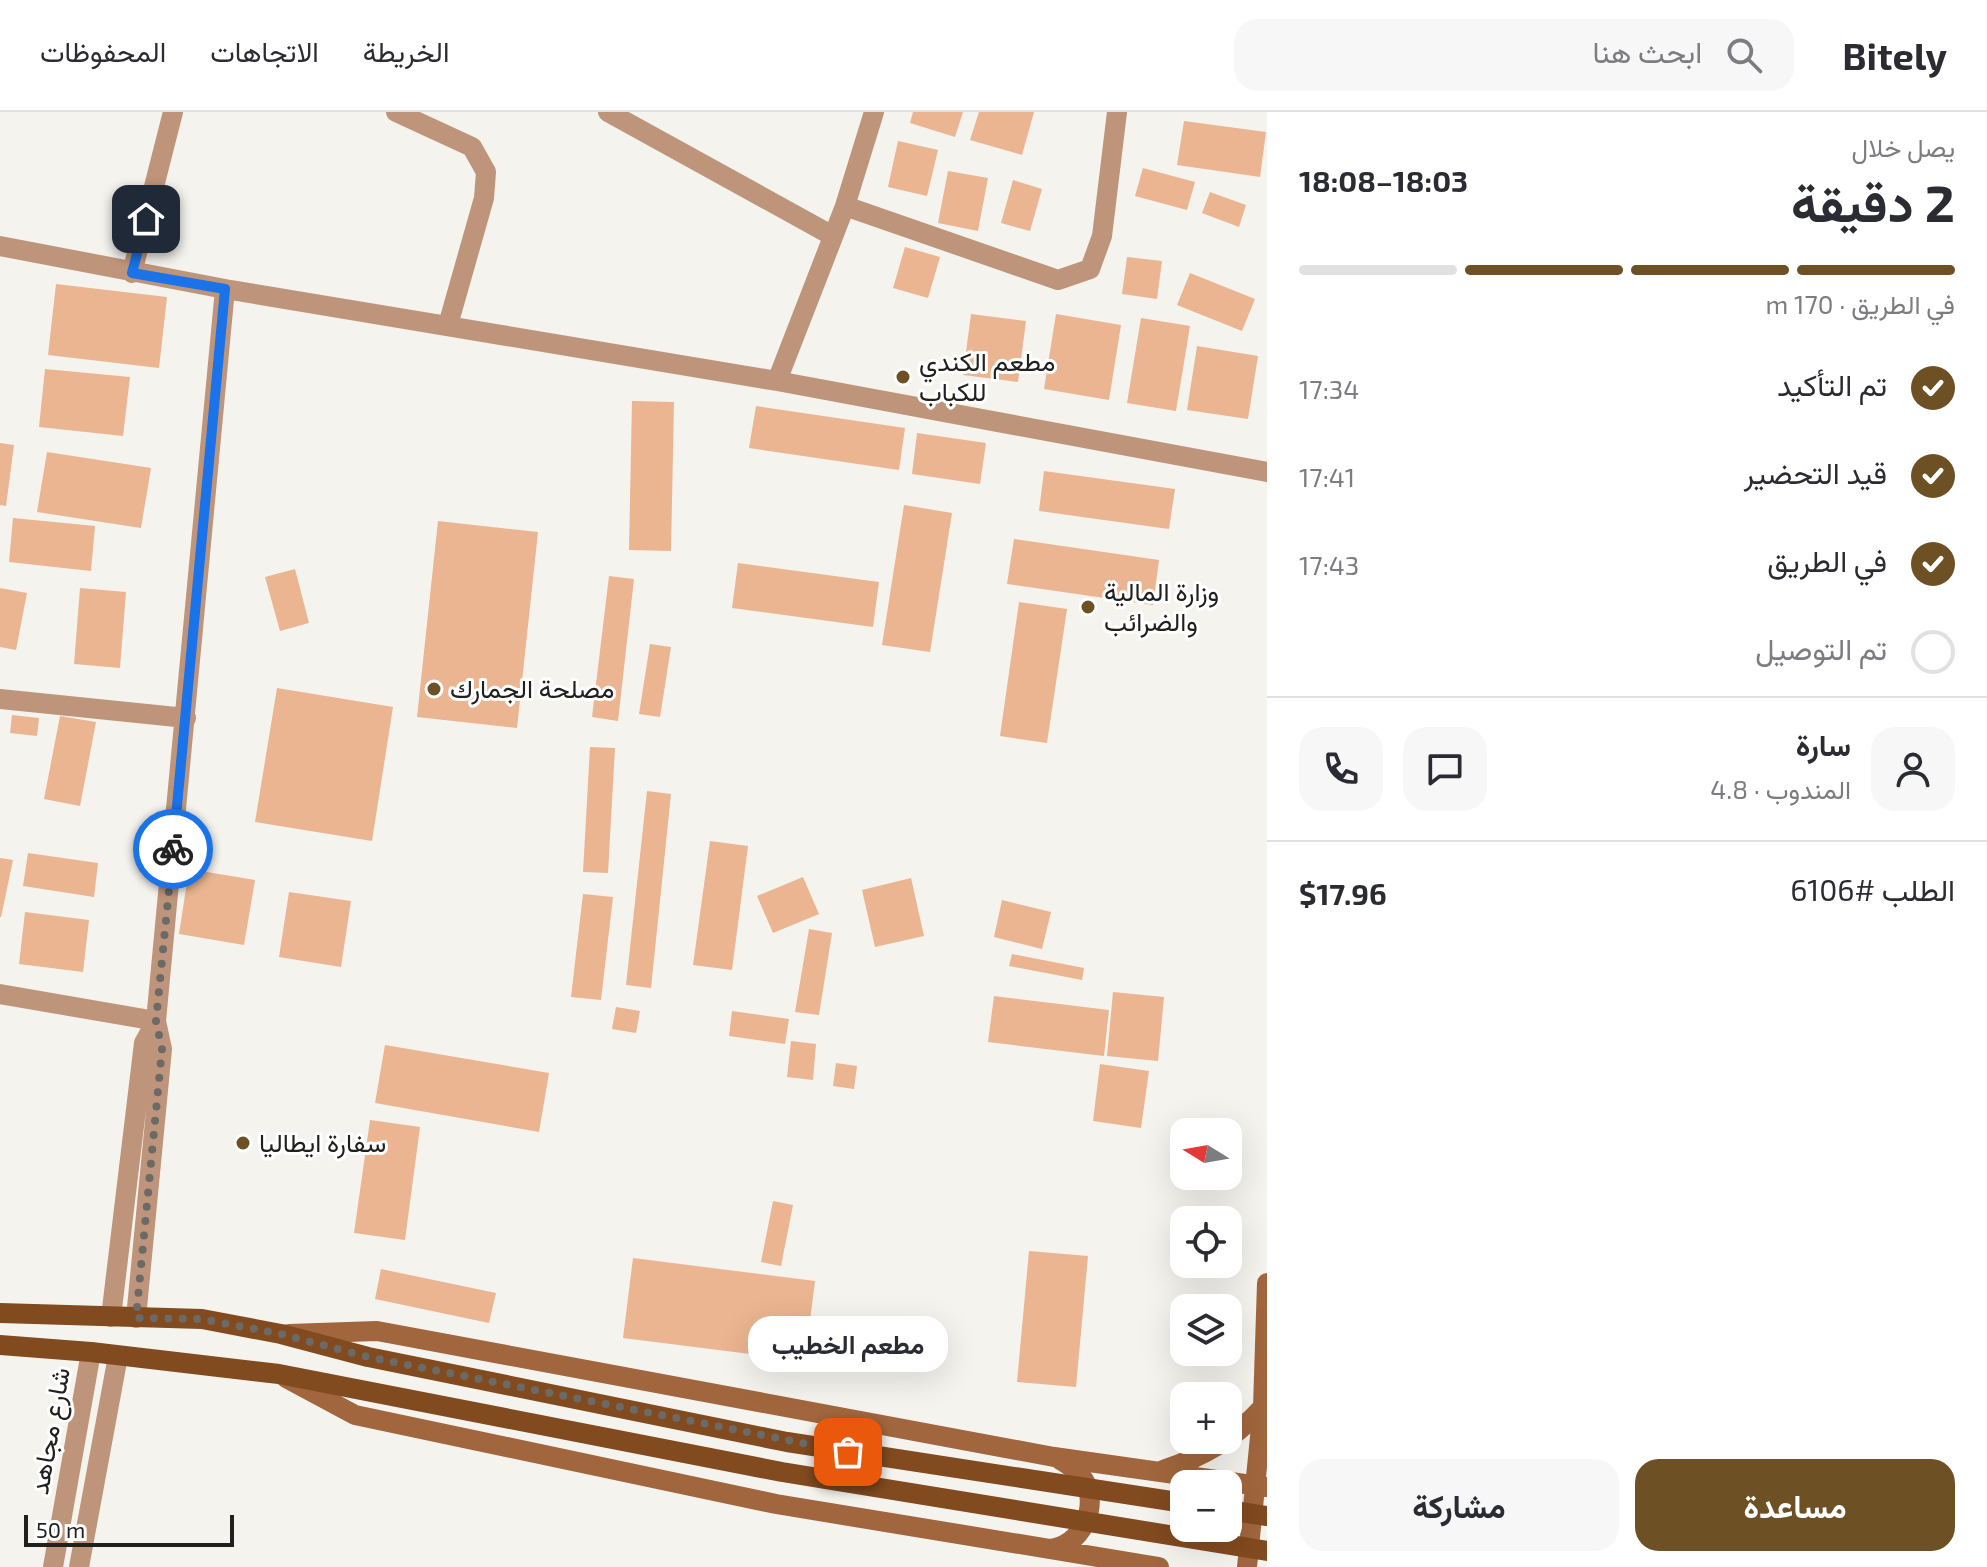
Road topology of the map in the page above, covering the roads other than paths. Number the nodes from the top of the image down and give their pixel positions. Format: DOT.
graph roads {
  1 [pos="173,112"];
  2 [pos="396,112"];
  3 [pos="608,112"];
  4 [pos="874,112"];
  5 [pos="1117,112"];
  6 [pos="845,206"];
  7 [pos="831,235"];
  8 [pos="0,246"];
  9 [pos="132,273"];
  10 [pos="225,289"];
  11 [pos="448,325"];
  12 [pos="777,381"];
  13 [pos="1267,472"];
  14 [pos="0,699"];
  15 [pos="186,718"];
  16 [pos="0,994"];
  17 [pos="156,1021"];
  18 [pos="1267,1283"];
  19 [pos="0,1313"];
  20 [pos="111,1317"];
  21 [pos="136,1318"];
  22 [pos="281,1334"];
  23 [pos="0,1345"];
  24 [pos="91,1352"];
  25 [pos="118,1356"];
  26 [pos="279,1374"];
  27 [pos="1263,1407"];
  28 [pos="1054,1457"];
  29 [pos="1157,1472"];
  30 [pos="1261,1486"];
  31 [pos="1170,1501"];
  32 [pos="1242,1512"];
  33 [pos="1267,1516"];
  34 [pos="1042,1549"];
  35 [pos="1267,1551"];
  36 [pos="53,1567"];
  37 [pos="79,1567"];
  38 [pos="1159,1567"];
  39 [pos="1247,1567"];
  1 -- 9 [label="street"];
  2 -- 11 [label="street"];
  3 -- 7 [label="street"];
  4 -- 6 [label="street"];
  5 -- 6 [label="street"];
  6 -- 7 [label="street"];
  7 -- 12 [label="street"];
  8 -- 9 [label="street"];
  9 -- 10 [label="street"];
  10 -- 11 [label="street"];
  10 -- 15 [label="street"];
  11 -- 12 [label="street"];
  12 -- 13 [label="street"];
  14 -- 15 [label="street"];
  15 -- 17 [label="street"];
  16 -- 17 [label="street"];
  17 -- 20 [label="street"];
  17 -- 21 [label="street"];
  18 -- 27 [label="main road"];
  19 -- 20 [label="main road"];
  20 -- 21 [label="main road"];
  21 -- 22 [label="main road"];
  22 -- 28 [label="main road"];
  22 -- 31 [label="main road"];
  23 -- 24 [label="main road"];
  24 -- 25 [label="main road"];
  24 -- 36 [label="street, شارع مجاهد"];
  25 -- 26 [label="main road"];
  25 -- 37 [label="street, شارع مجاهد"];
  26 -- 34 [label="main road"];
  26 -- 35 [label="main road"];
  27 -- 29 [label="main road"];
  27 -- 30 [label="main road"];
  28 -- 29 [label="main road"];
  28 -- 34 [label="main road"];
  29 -- 30 [label="main road"];
  30 -- 39 [label="main road"];
  32 -- 33 [label="main road"];
  34 -- 38 [label="main road"];
}
